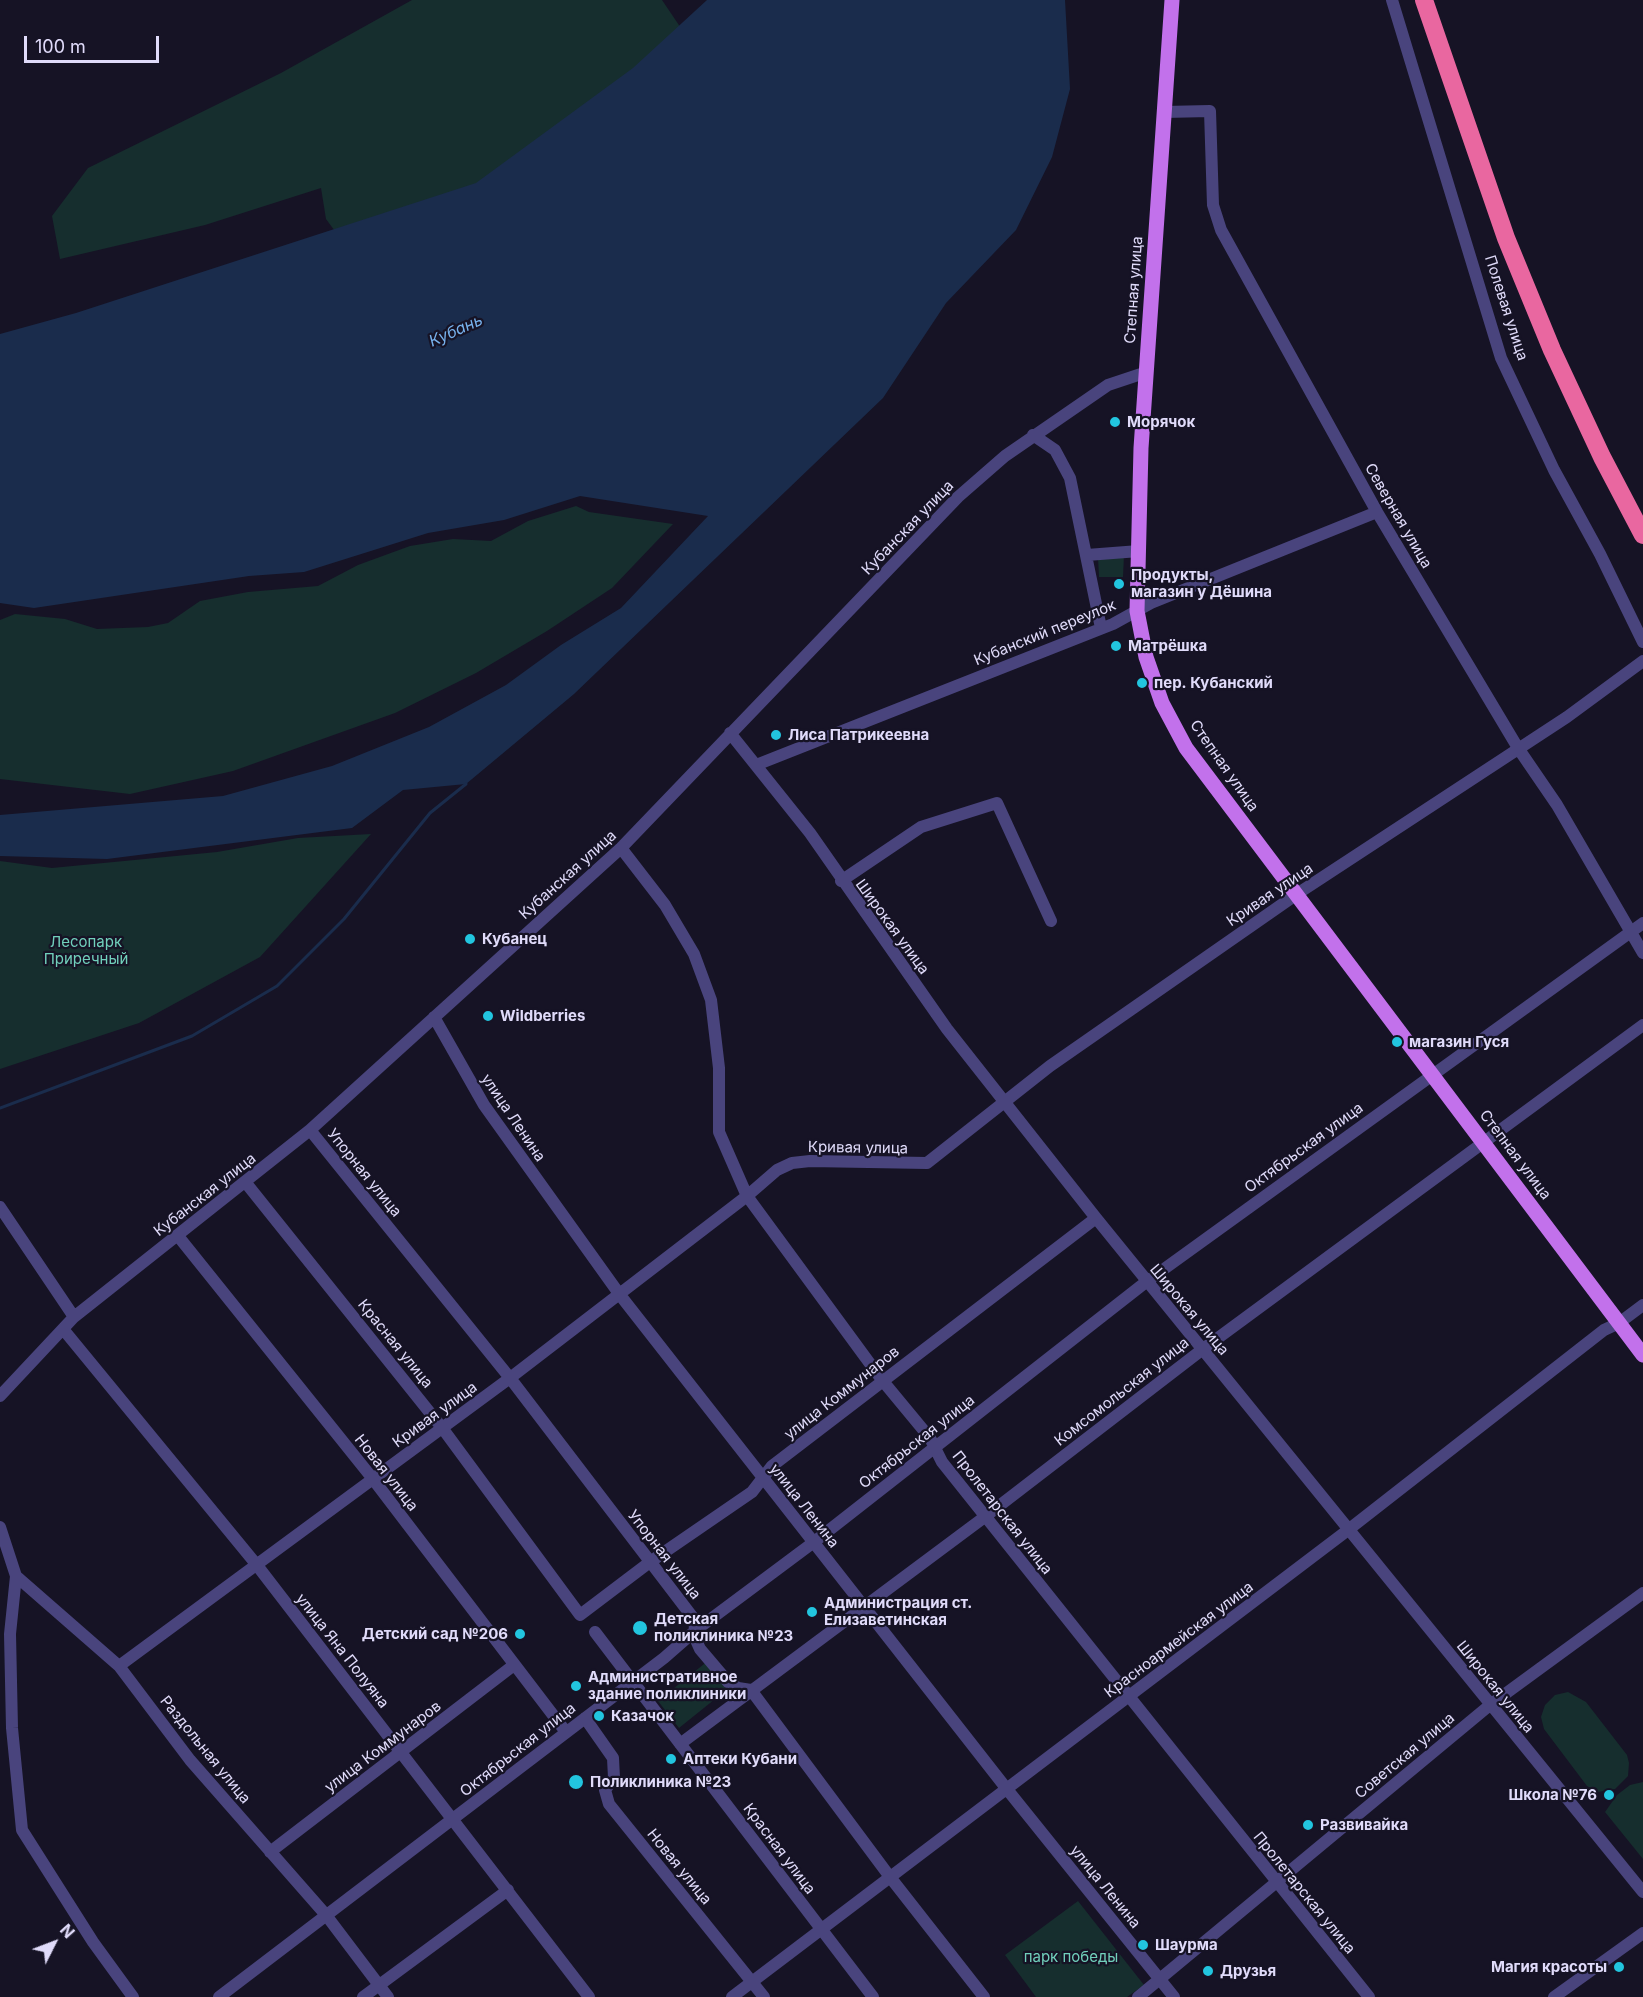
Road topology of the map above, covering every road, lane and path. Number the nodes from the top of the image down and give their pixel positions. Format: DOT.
graph roads {
  1 [pos="1172,0"];
  2 [pos="1392,0"];
  3 [pos="1424,0"];
  4 [pos="1437,0"];
  5 [pos="1164,112"];
  6 [pos="1147,372"];
  7 [pos="1034,435"];
  8 [pos="1643,511"];
  9 [pos="1377,512"];
  10 [pos="1643,535"];
  11 [pos="1139,550"];
  12 [pos="1087,555"];
  13 [pos="1137,611"];
  14 [pos="1101,628"];
  15 [pos="1643,642"];
  16 [pos="1643,661"];
  17 [pos="730,734"];
  18 [pos="1518,748"];
  19 [pos="756,765"];
  20 [pos="621,848"];
  21 [pos="841,881"];
  22 [pos="1297,894"];
  23 [pos="1051,921"];
  24 [pos="1643,923"];
  25 [pos="1631,932"];
  26 [pos="1643,953"];
  27 [pos="434,1017"];
  28 [pos="1643,1025"];
  29 [pos="1430,1075"];
  30 [pos="1005,1101"];
  31 [pos="310,1130"];
  32 [pos="1484,1143"];
  33 [pos="246,1183"];
  34 [pos="747,1197"];
  35 [pos="0,1207"];
  36 [pos="1096,1218"];
  37 [pos="178,1236"];
  38 [pos="1146,1282"];
  39 [pos="620,1294"];
  40 [pos="1643,1305"];
  41 [pos="74,1317"];
  42 [pos="1619,1323"];
  43 [pos="63,1329"];
  44 [pos="1203,1349"];
  45 [pos="1643,1355"];
  46 [pos="510,1378"];
  47 [pos="882,1380"];
  48 [pos="0,1396"];
  49 [pos="443,1429"];
  50 [pos="934,1448"];
  51 [pos="764,1478"];
  52 [pos="373,1479"];
  53 [pos="986,1516"];
  54 [pos="0,1527"];
  55 [pos="1348,1530"];
  56 [pos="813,1542"];
  57 [pos="650,1562"];
  58 [pos="256,1564"];
  59 [pos="16,1576"];
  60 [pos="1643,1593"];
  61 [pos="864,1606"];
  62 [pos="580,1615"];
  63 [pos="696,1630"];
  64 [pos="595,1632"];
  65 [pos="514,1665"];
  66 [pos="119,1666"];
  67 [pos="634,1680"];
  68 [pos="751,1690"];
  69 [pos="1128,1697"];
  70 [pos="1490,1705"];
  71 [pos="585,1718"];
  72 [pos="566,1732"];
  73 [pos="680,1744"];
  74 [pos="401,1752"];
  75 [pos="1006,1788"];
  76 [pos="454,1820"];
  77 [pos="270,1852"];
  78 [pos="890,1877"];
  79 [pos="1276,1882"];
  80 [pos="508,1890"];
  81 [pos="1643,1892"];
  82 [pos="326,1915"];
  83 [pos="820,1929"];
  84 [pos="1643,1933"];
  85 [pos="1160,1980"];
  86 [pos="753,1981"];
  87 [pos="379,1985"];
  88 [pos="133,1997"];
  89 [pos="219,1997"];
  90 [pos="363,1997"];
  91 [pos="388,1997"];
  92 [pos="589,1997"];
  93 [pos="732,1997"];
  94 [pos="764,1997"];
  95 [pos="873,1997"];
  96 [pos="984,1997"];
  97 [pos="1138,1997"];
  98 [pos="1174,1997"];
  99 [pos="1369,1997"];
  100 [pos="1554,1997"];
  1 -- 5 [label="main road, Степная улица"];
  2 -- 15 [label="street, Полевая улица"];
  3 -- 10 [label="highway, Полевая улица"];
  4 -- 8 [label="highway"];
  5 -- 6 [label="main road, Степная улица"];
  5 -- 9 [label="street, Северная улица"];
  6 -- 7 [label="street, Кубанская улица"];
  6 -- 11 [label="main road, Степная улица"];
  7 -- 12 [label="street"];
  7 -- 17 [label="street, Кубанская улица"];
  9 -- 13 [label="street, Кубанский переулок"];
  9 -- 18 [label="street, Северная улица"];
  11 -- 12 [label="street"];
  11 -- 13 [label="main road, Степная улица"];
  12 -- 14 [label="street"];
  13 -- 14 [label="street, Кубанский переулок"];
  13 -- 22 [label="main road, Степная улица"];
  14 -- 19 [label="street, Кубанский переулок"];
  16 -- 18 [label="street, Кривая улица"];
  17 -- 19 [label="street, Широкая улица"];
  17 -- 20 [label="street, Кубанская улица"];
  18 -- 22 [label="street, Кривая улица"];
  18 -- 25 [label="street, Северная улица"];
  19 -- 21 [label="street, Широкая улица"];
  20 -- 27 [label="street, Кубанская улица"];
  20 -- 34 [label="street, Пролетарская улица"];
  21 -- 23 [label="street"];
  21 -- 30 [label="street, Широкая улица"];
  22 -- 29 [label="main road, Степная улица"];
  22 -- 30 [label="street, Кривая улица"];
  24 -- 25 [label="street, Октябрьская улица"];
  25 -- 26 [label="street, Северная улица"];
  25 -- 29 [label="street, Октябрьская улица"];
  27 -- 31 [label="street, Кубанская улица"];
  27 -- 39 [label="street, улица Ленина"];
  28 -- 32 [label="street, Комсомольская улица"];
  29 -- 32 [label="main road, Степная улица"];
  29 -- 38 [label="street, Октябрьская улица"];
  30 -- 34 [label="street, Кривая улица"];
  30 -- 36 [label="street, Широкая улица"];
  31 -- 33 [label="street, Кубанская улица"];
  31 -- 46 [label="street, Упорная улица"];
  32 -- 42 [label="main road, Степная улица"];
  32 -- 44 [label="street, Комсомольская улица"];
  33 -- 37 [label="street, Кубанская улица"];
  33 -- 49 [label="street, Красная улица"];
  34 -- 39 [label="street, Кривая улица"];
  34 -- 47 [label="street, Пролетарская улица"];
  35 -- 41 [label="street"];
  36 -- 38 [label="street, Широкая улица"];
  36 -- 47 [label="street, улица Коммунаров"];
  37 -- 41 [label="street, Кубанская улица"];
  37 -- 52 [label="street, Новая улица"];
  38 -- 44 [label="street, Широкая улица"];
  38 -- 50 [label="street, Октябрьская улица"];
  39 -- 46 [label="street, Кривая улица"];
  39 -- 51 [label="street, улица Ленина"];
  40 -- 42 [label="street, Красноармейская улица"];
  41 -- 43 [label="street, Кубанская улица"];
  42 -- 45 [label="main road, Степная улица"];
  42 -- 55 [label="street, Красноармейская улица"];
  43 -- 48 [label="street, Кубанская улица"];
  43 -- 58 [label="street, улица Яна Полуяна"];
  44 -- 53 [label="street, Комсомольская улица"];
  44 -- 55 [label="street, Широкая улица"];
  46 -- 49 [label="street, Кривая улица"];
  46 -- 57 [label="street, Упорная улица"];
  47 -- 50 [label="street, Пролетарская улица"];
  47 -- 51 [label="street, улица Коммунаров"];
  49 -- 52 [label="street, Кривая улица"];
  49 -- 62 [label="street, Красная улица"];
  50 -- 53 [label="street, Пролетарская улица"];
  50 -- 56 [label="street, Октябрьская улица"];
  51 -- 56 [label="street, улица Ленина"];
  51 -- 57 [label="street, улица Коммунаров"];
  52 -- 58 [label="street, Кривая улица"];
  52 -- 65 [label="street, Новая улица"];
  53 -- 61 [label="street, Комсомольская улица"];
  53 -- 69 [label="street, Пролетарская улица"];
  54 -- 59 [label="street"];
  55 -- 69 [label="street, Красноармейская улица"];
  55 -- 70 [label="street, Широкая улица"];
  56 -- 61 [label="street, улица Ленина"];
  56 -- 63 [label="street, Октябрьская улица"];
  57 -- 62 [label="street, улица Коммунаров"];
  57 -- 63 [label="street, Упорная улица"];
  58 -- 66 [label="street, Кривая улица"];
  58 -- 74 [label="street, улица Яна Полуяна"];
  59 -- 66 [label="street, Раздольная улица"];
  59 -- 88 [label="street"];
  60 -- 70 [label="street, Советская улица"];
  61 -- 68 [label="street, Комсомольская улица"];
  61 -- 75 [label="street, улица Ленина"];
  63 -- 67 [label="street, Октябрьская улица"];
  63 -- 68 [label="street, Упорная улица"];
  64 -- 67 [label="street, Красная улица"];
  65 -- 72 [label="street, Новая улица"];
  65 -- 74 [label="street, улица Коммунаров"];
  66 -- 77 [label="street, Раздольная улица"];
  67 -- 71 [label="street, Октябрьская улица"];
  67 -- 73 [label="street, Красная улица"];
  68 -- 73 [label="street, Комсомольская улица"];
  68 -- 78 [label="street, Упорная улица"];
  69 -- 75 [label="street, Красноармейская улица"];
  69 -- 79 [label="street, Пролетарская улица"];
  70 -- 79 [label="street, Советская улица"];
  70 -- 81 [label="street, Широкая улица"];
  71 -- 72 [label="street, Октябрьская улица"];
  71 -- 86 [label="street, Новая улица"];
  72 -- 76 [label="street, Октябрьская улица"];
  73 -- 83 [label="street, Красная улица"];
  74 -- 76 [label="street, улица Яна Полуяна"];
  74 -- 77 [label="street, улица Коммунаров"];
  75 -- 78 [label="street, Красноармейская улица"];
  75 -- 85 [label="street, улица Ленина"];
  76 -- 80 [label="street, улица Яна Полуяна"];
  76 -- 82 [label="street, Октябрьская улица"];
  77 -- 82 [label="street, Раздольная улица"];
  78 -- 83 [label="street, Красноармейская улица"];
  78 -- 96 [label="street, Упорная улица"];
  79 -- 85 [label="street, Советская улица"];
  79 -- 99 [label="street, Пролетарская улица"];
  80 -- 87 [label="street"];
  80 -- 92 [label="street, улица Яна Полуяна"];
  82 -- 87 [label="street, Раздольная улица"];
  82 -- 89 [label="street, Октябрьская улица"];
  83 -- 86 [label="street, Красноармейская улица"];
  83 -- 95 [label="street, Красная улица"];
  84 -- 100 [label="street"];
  85 -- 97 [label="street, Советская улица"];
  85 -- 98 [label="street, улица Ленина"];
  86 -- 93 [label="street, Красноармейская улица"];
  86 -- 94 [label="street, Новая улица"];
  87 -- 90 [label="street"];
  87 -- 91 [label="street, Раздольная улица"];
}
